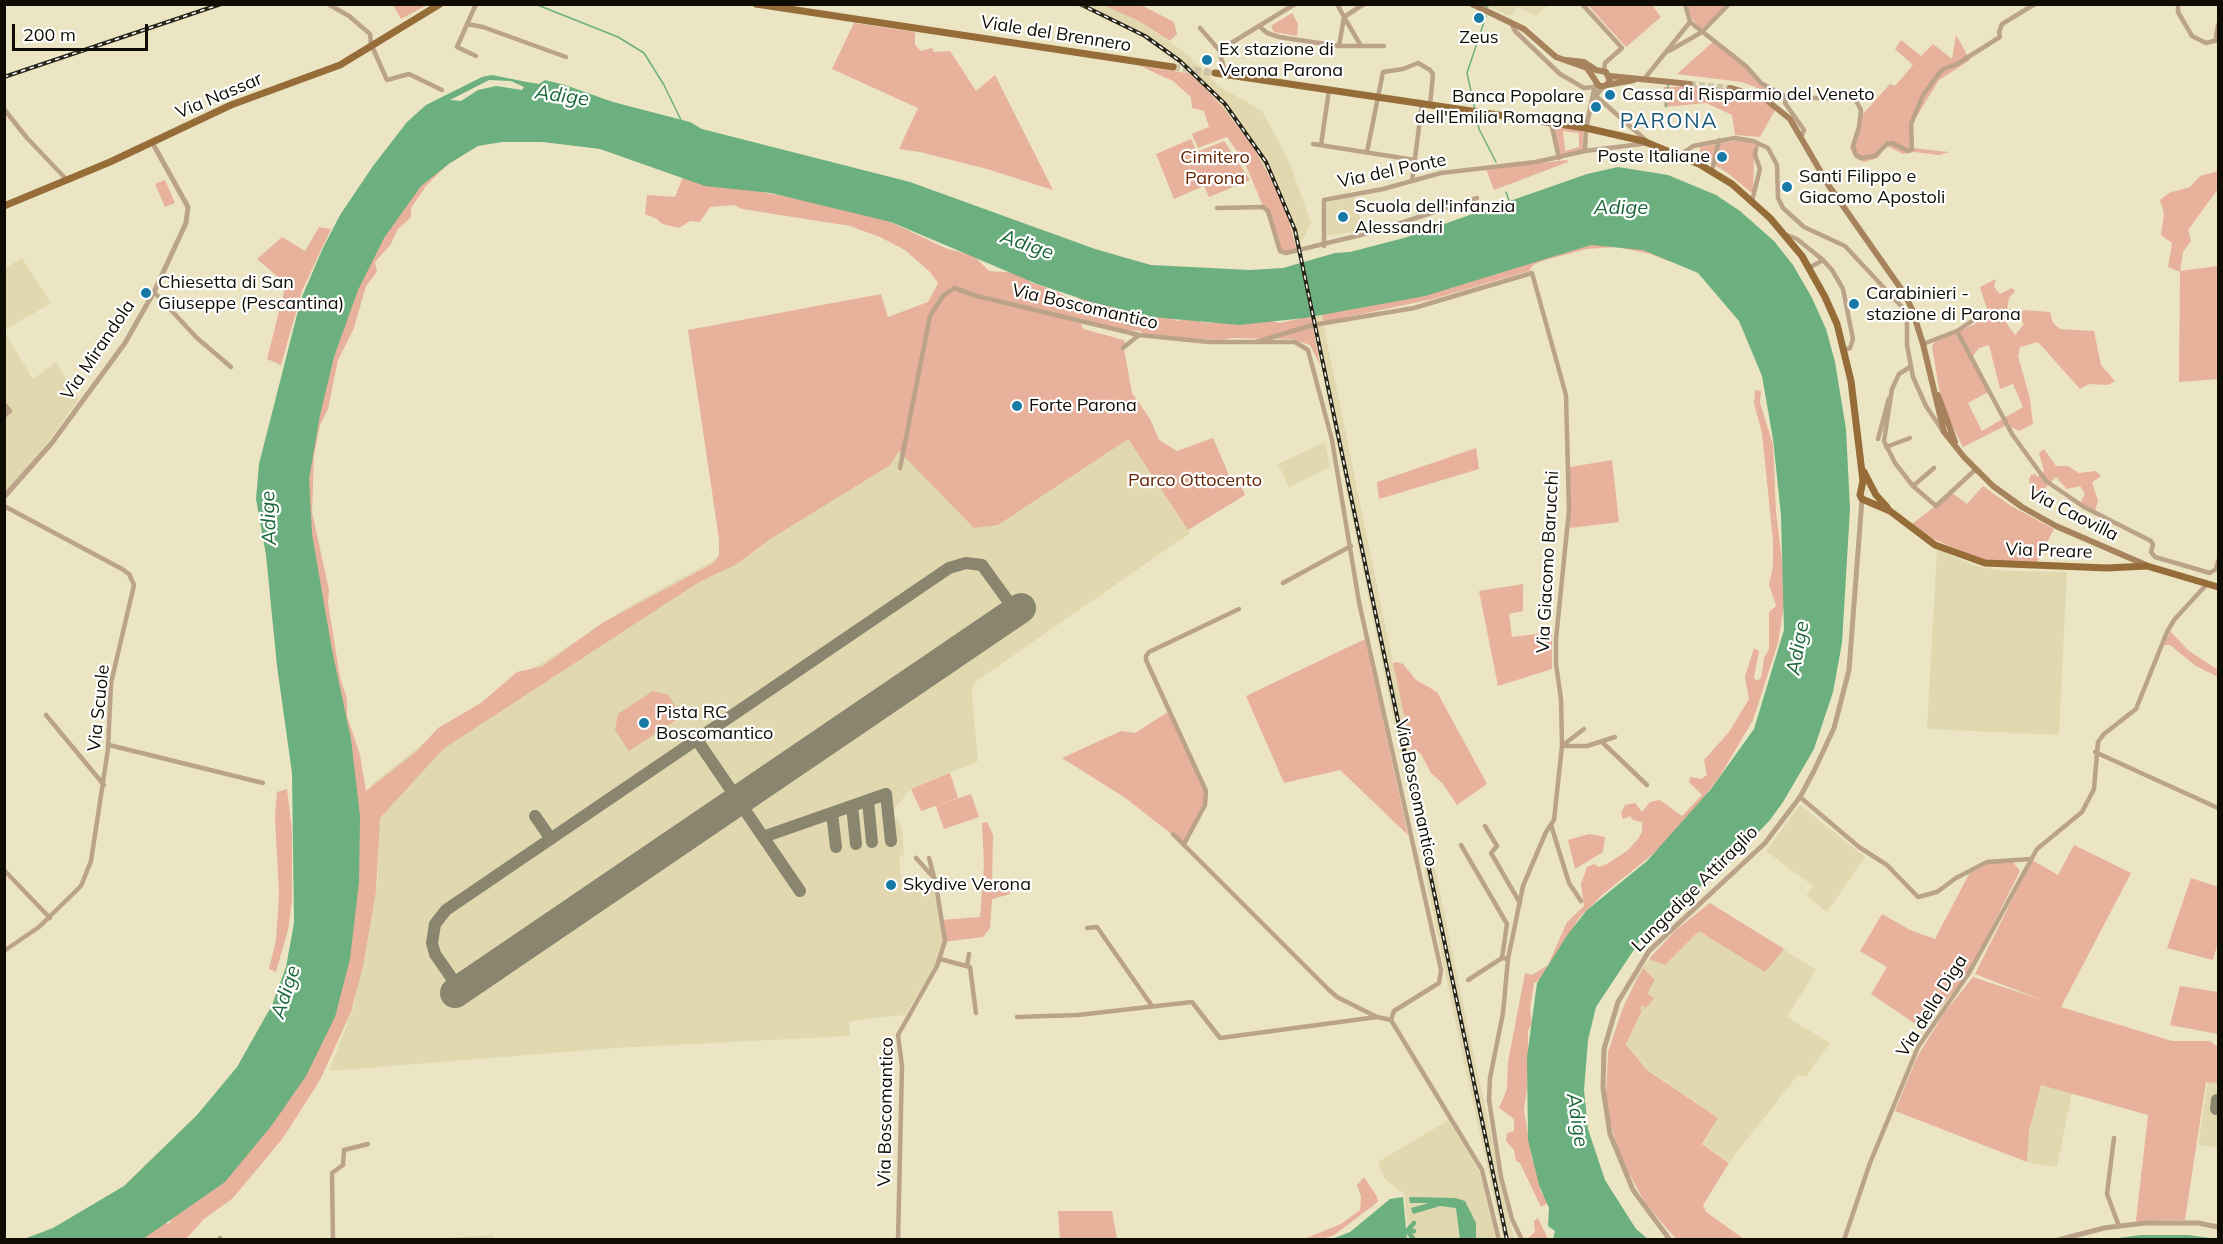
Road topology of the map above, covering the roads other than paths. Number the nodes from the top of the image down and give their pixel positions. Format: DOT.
graph roads {
  1 [pos="328,4"];
  2 [pos="440,4"];
  3 [pos="476,4"];
  4 [pos="756,4"];
  5 [pos="1295,4"];
  6 [pos="1337,4"];
  7 [pos="1364,4"];
  8 [pos="1472,4"];
  9 [pos="1582,4"];
  10 [pos="1685,4"];
  11 [pos="1728,4"];
  12 [pos="2035,4"];
  13 [pos="2178,4"];
  14 [pos="1344,17"];
  15 [pos="1690,22"];
  16 [pos="1511,23"];
  17 [pos="468,24"];
  18 [pos="2218,25"];
  19 [pos="1260,27"];
  20 [pos="1200,28"];
  21 [pos="1702,32"];
  22 [pos="2218,40"];
  23 [pos="371,44"];
  24 [pos="1339,46"];
  25 [pos="1361,46"];
  26 [pos="1384,46"];
  27 [pos="1220,51"];
  28 [pos="1669,51"];
  29 [pos="476,56"];
  30 [pos="566,57"];
  31 [pos="1566,60"];
  32 [pos="1173,67"];
  33 [pos="1603,71"];
  34 [pos="1215,73"];
  35 [pos="1226,75"];
  36 [pos="1610,76"];
  37 [pos="1643,78"];
  38 [pos="1595,82"];
  39 [pos="1690,84"];
  40 [pos="1605,86"];
  41 [pos="1584,88"];
  42 [pos="1730,88"];
  43 [pos="442,90"];
  44 [pos="1329,90"];
  45 [pos="1596,96"];
  46 [pos="1376,97"];
  47 [pos="1786,97"];
  48 [pos="1591,101"];
  49 [pos="1426,104"];
  50 [pos="4,109"];
  51 [pos="1551,123"];
  52 [pos="1586,128"];
  53 [pos="1801,137"];
  54 [pos="1719,140"];
  55 [pos="152,142"];
  56 [pos="1649,143"];
  57 [pos="1313,144"];
  58 [pos="1321,145"];
  59 [pos="1756,148"];
  60 [pos="1586,151"];
  61 [pos="1367,152"];
  62 [pos="1680,155"];
  63 [pos="1559,158"];
  64 [pos="1415,160"];
  65 [pos="1712,171"];
  66 [pos="67,180"];
  67 [pos="1412,182"];
  68 [pos="1477,198"];
  69 [pos="1752,201"];
  70 [pos="4,206"];
  71 [pos="1217,208"];
  72 [pos="1784,234"];
  73 [pos="1324,246"];
  74 [pos="1823,260"];
  75 [pos="1809,268"];
  76 [pos="154,292"];
  77 [pos="1984,313"];
  78 [pos="1847,320"];
  79 [pos="1837,324"];
  80 [pos="1957,331"];
  81 [pos="1919,333"];
  82 [pos="1139,335"];
  83 [pos="1933,340"];
  84 [pos="1256,342"];
  85 [pos="1923,344"];
  86 [pos="1123,348"];
  87 [pos="1844,350"];
  88 [pos="1926,355"];
  89 [pos="231,367"];
  90 [pos="1910,367"];
  91 [pos="1935,393"];
  92 [pos="1891,396"];
  93 [pos="1923,399"];
  94 [pos="4,404"];
  95 [pos="4,416"];
  96 [pos="1944,432"];
  97 [pos="1910,438"];
  98 [pos="1878,439"];
  99 [pos="1886,447"];
  100 [pos="1957,448"];
  101 [pos="1861,461"];
  102 [pos="900,468"];
  103 [pos="1934,468"];
  104 [pos="1975,470"];
  105 [pos="1913,486"];
  106 [pos="1874,491"];
  107 [pos="4,497"];
  108 [pos="1866,498"];
  109 [pos="4,507"];
  110 [pos="1890,512"];
  111 [pos="1351,546"];
  112 [pos="2218,561"];
  113 [pos="2147,566"];
  114 [pos="1283,583"];
  115 [pos="2207,584"];
  116 [pos="2218,587"];
  117 [pos="1239,609"];
  118 [pos="46,715"];
  119 [pos="1584,729"];
  120 [pos="1615,737"];
  121 [pos="1602,742"];
  122 [pos="108,745"];
  123 [pos="1562,747"];
  124 [pos="2096,752"];
  125 [pos="263,783"];
  126 [pos="1647,785"];
  127 [pos="104,786"];
  128 [pos="1800,797"];
  129 [pos="2218,808"];
  130 [pos="1551,825"];
  131 [pos="1485,826"];
  132 [pos="1173,834"];
  133 [pos="1184,844"];
  134 [pos="1461,845"];
  135 [pos="916,858"];
  136 [pos="929,858"];
  137 [pos="2031,859"];
  138 [pos="4,870"];
  139 [pos="935,879"];
  140 [pos="1581,901"];
  141 [pos="1520,903"];
  142 [pos="50,918"];
  143 [pos="1087,928"];
  144 [pos="4,951"];
  145 [pos="969,954"];
  146 [pos="940,959"];
  147 [pos="1505,959"];
  148 [pos="967,966"];
  149 [pos="1468,980"];
  150 [pos="1152,1006"];
  151 [pos="976,1013"];
  152 [pos="1017,1017"];
  153 [pos="1377,1017"];
  154 [pos="1391,1020"];
  155 [pos="2114,1138"];
  156 [pos="368,1144"];
  157 [pos="2119,1226"];
  158 [pos="2218,1227"];
  159 [pos="333,1239"];
  160 [pos="898,1239"];
  161 [pos="1499,1239"];
  162 [pos="1522,1239"];
  163 [pos="1670,1239"];
  164 [pos="1844,1239"];
  165 [pos="2058,1239"];
  1 -- 23 [label="street"];
  2 -- 23 [label="main road, Via Nassar"];
  3 -- 17 [label="street"];
  4 -- 32 [label="main road, Viale del Brennero"];
  5 -- 19 [label="street"];
  6 -- 14 [label="street"];
  7 -- 14 [label="street"];
  8 -- 16 [label="main road"];
  9 -- 33 [label="street"];
  10 -- 15 [label="street"];
  11 -- 21 [label="street"];
  12 -- 47 [label="street"];
  13 -- 22 [label="street"];
  14 -- 24 [label="street"];
  14 -- 25 [label="street"];
  15 -- 21 [label="street"];
  15 -- 28 [label="street"];
  16 -- 31 [label="main road"];
  16 -- 41 [label="street"];
  17 -- 29 [label="street"];
  17 -- 30 [label="street"];
  18 -- 22 [label="street"];
  19 -- 24 [label="street"];
  19 -- 27 [label="street"];
  20 -- 27 [label="street"];
  21 -- 28 [label="street"];
  21 -- 47 [label="street"];
  23 -- 43 [label="street"];
  23 -- 55 [label="main road, Via Nassar"];
  24 -- 25 [label="street"];
  25 -- 26 [label="street"];
  27 -- 35 [label="street"];
  28 -- 37 [label="street"];
  31 -- 33 [label="main road"];
  31 -- 38 [label="main road"];
  33 -- 36 [label="main road"];
  33 -- 38 [label="main road"];
  34 -- 35 [label="main road"];
  35 -- 44 [label="main road"];
  36 -- 37 [label="main road"];
  36 -- 40 [label="main road"];
  37 -- 39 [label="main road"];
  37 -- 40 [label="main road"];
  38 -- 40 [label="main road"];
  38 -- 41 [label="street"];
  38 -- 48 [label="street"];
  40 -- 45 [label="street"];
  41 -- 48 [label="street"];
  42 -- 53 [label="main road"];
  44 -- 46 [label="main road"];
  44 -- 58 [label="street"];
  45 -- 48 [label="street"];
  45 -- 56 [label="street"];
  46 -- 49 [label="main road"];
  46 -- 49 [label="street"];
  46 -- 61 [label="street"];
  47 -- 53 [label="street"];
  48 -- 52 [label="street"];
  49 -- 51 [label="main road"];
  49 -- 64 [label="street"];
  50 -- 66 [label="street"];
  51 -- 52 [label="main road"];
  51 -- 63 [label="street"];
  52 -- 56 [label="main road"];
  52 -- 60 [label="street"];
  53 -- 81 [label="main road"];
  54 -- 62 [label="street"];
  54 -- 65 [label="street"];
  54 -- 90 [label="street, Via Caovilla"];
  55 -- 66 [label="main road, Via Nassar"];
  55 -- 76 [label="street, Via Mirandola"];
  56 -- 60 [label="street, Via del Ponte"];
  56 -- 62 [label="main road, Lungadige Attiraglio"];
  57 -- 58 [label="street"];
  58 -- 61 [label="street"];
  59 -- 69 [label="street"];
  60 -- 63 [label="street, Via del Ponte"];
  61 -- 64 [label="street"];
  62 -- 65 [label="main road, Lungadige Attiraglio"];
  63 -- 67 [label="street, Via del Ponte"];
  64 -- 67 [label="street"];
  65 -- 69 [label="main road, Lungadige Attiraglio"];
  66 -- 70 [label="main road, Via Nassar"];
  67 -- 73 [label="street, Via del Ponte"];
  68 -- 73 [label="street"];
  69 -- 72 [label="main road, Lungadige Attiraglio"];
  71 -- 73 [label="street"];
  72 -- 74 [label="street, Lungadige Attiraglio"];
  72 -- 75 [label="main road, Lungadige Attiraglio"];
  74 -- 75 [label="street"];
  74 -- 78 [label="street, Lungadige Attiraglio"];
  75 -- 79 [label="main road, Lungadige Attiraglio"];
  76 -- 89 [label="street"];
  76 -- 107 [label="street, Via Mirandola"];
  77 -- 80 [label="street"];
  78 -- 79 [label="street"];
  78 -- 87 [label="street, Lungadige Attiraglio"];
  79 -- 87 [label="main road, Lungadige Attiraglio"];
  80 -- 83 [label="street"];
  80 -- 112 [label="street"];
  81 -- 83 [label="street"];
  81 -- 85 [label="main road"];
  82 -- 84 [label="street, Via Boscomantico"];
  82 -- 86 [label="street"];
  82 -- 102 [label="street, Via Boscomantico"];
  83 -- 85 [label="street"];
  84 -- 111 [label="street, Via Boscomantico"];
  84 -- 123 [label="street, Via Giacomo Barucchi"];
  85 -- 88 [label="main road"];
  87 -- 101 [label="main road, Lungadige Attiraglio"];
  88 -- 91 [label="main road"];
  88 -- 100 [label="main road"];
  90 -- 92 [label="street"];
  90 -- 93 [label="street, Via Caovilla"];
  91 -- 93 [label="street"];
  91 -- 96 [label="main road"];
  92 -- 98 [label="street"];
  92 -- 99 [label="street"];
  93 -- 96 [label="street, Via Caovilla"];
  94 -- 95 [label="street"];
  96 -- 100 [label="main road, Via Caovilla"];
  97 -- 99 [label="street"];
  99 -- 105 [label="street"];
  100 -- 104 [label="main road, Via Caovilla"];
  101 -- 106 [label="main road, Lungadige Attiraglio"];
  101 -- 108 [label="main road, Lungadige Attiraglio"];
  103 -- 105 [label="street"];
  104 -- 105 [label="street"];
  104 -- 113 [label="main road, Via Caovilla"];
  106 -- 108 [label="main road"];
  106 -- 108 [label="main road"];
  106 -- 110 [label="main road, Via Preare"];
  108 -- 110 [label="main road, Via Preare"];
  108 -- 128 [label="street, Lungadige Attiraglio"];
  109 -- 122 [label="street, Via Scuole"];
  110 -- 113 [label="main road, Via Preare"];
  111 -- 114 [label="street"];
  111 -- 154 [label="street, Via Boscomantico"];
  113 -- 115 [label="main road, Via Preare"];
  115 -- 116 [label="main road, Via Preare"];
  115 -- 124 [label="street, Via della Diga"];
  117 -- 133 [label="street"];
  118 -- 127 [label="street"];
  119 -- 123 [label="street"];
  120 -- 121 [label="street"];
  121 -- 123 [label="street"];
  121 -- 126 [label="street"];
  122 -- 125 [label="street"];
  122 -- 127 [label="street, Via Scuole"];
  123 -- 130 [label="street, Via Giacomo Barucchi"];
  124 -- 129 [label="street"];
  124 -- 137 [label="street, Via della Diga"];
  127 -- 142 [label="street, Via Scuole"];
  128 -- 137 [label="street"];
  128 -- 163 [label="street, Lungadige Attiraglio"];
  130 -- 140 [label="street, Via Giacomo Barucchi"];
  130 -- 141 [label="street, Via Giacomo Barucchi"];
  131 -- 141 [label="street"];
  132 -- 133 [label="street"];
  133 -- 153 [label="street"];
  134 -- 147 [label="street, Via Giacomo Barucchi"];
  135 -- 139 [label="street"];
  136 -- 139 [label="street, Via Boscomantico"];
  137 -- 164 [label="street, Via della Diga"];
  138 -- 142 [label="street"];
  139 -- 146 [label="street, Via Boscomantico"];
  141 -- 147 [label="street, Via Giacomo Barucchi"];
  142 -- 144 [label="street, Via Scuole"];
  143 -- 150 [label="street"];
  145 -- 148 [label="street"];
  146 -- 148 [label="street"];
  146 -- 160 [label="street, Via Boscomantico"];
  147 -- 149 [label="street"];
  147 -- 162 [label="street, Via Giacomo Barucchi"];
  148 -- 151 [label="street"];
  150 -- 152 [label="street"];
  150 -- 153 [label="street"];
  153 -- 154 [label="street"];
  154 -- 161 [label="street"];
  155 -- 157 [label="street"];
  156 -- 159 [label="street"];
  157 -- 158 [label="street"];
  157 -- 165 [label="street"];
}
